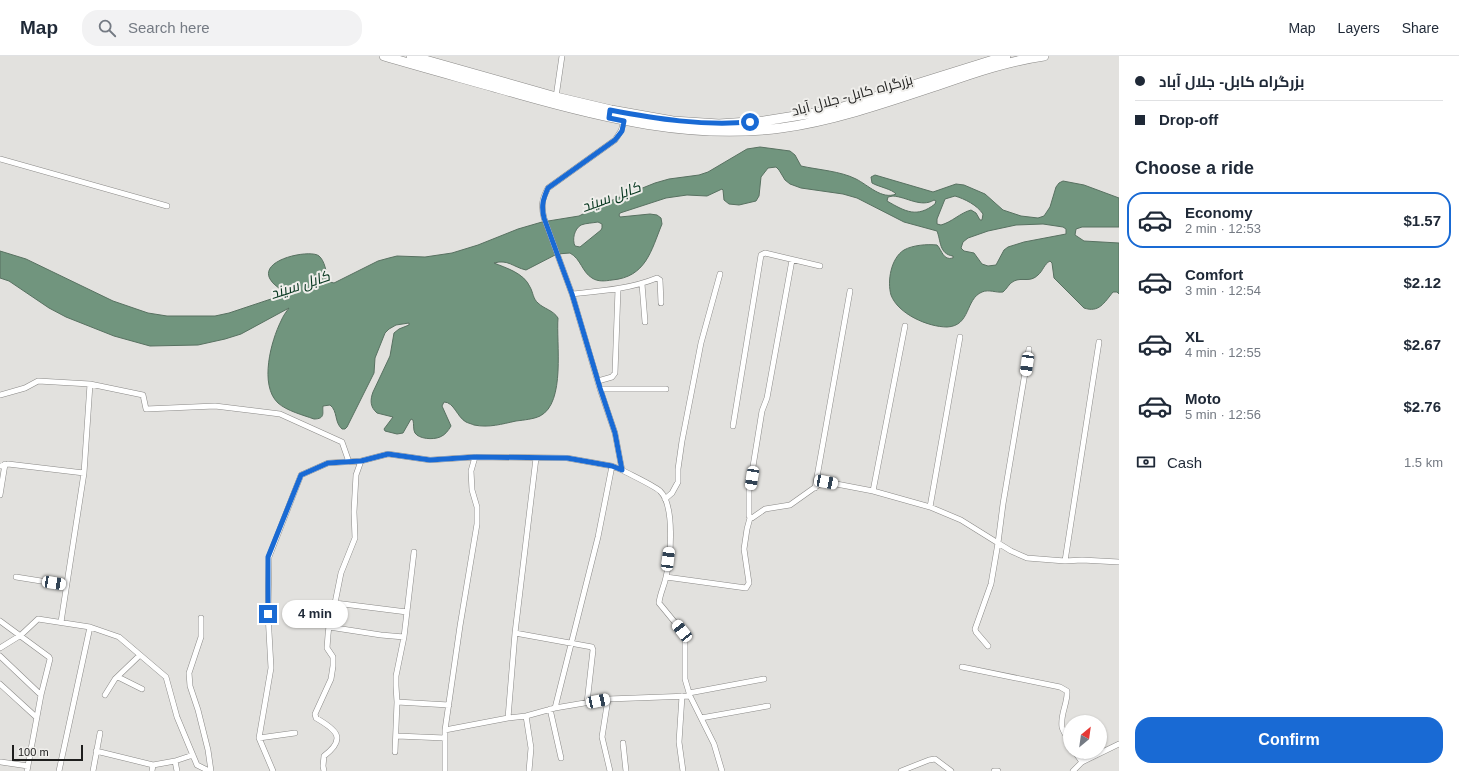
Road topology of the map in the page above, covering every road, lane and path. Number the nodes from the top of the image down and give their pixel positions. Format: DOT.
graph roads {
  1 [pos="384,56"];
  2 [pos="411,56"];
  3 [pos="562,56"];
  4 [pos="1006,56"];
  5 [pos="1044,56"];
  6 [pos="1019,58"];
  7 [pos="536,95"];
  8 [pos="556,97"];
  9 [pos="565,103"];
  10 [pos="834,113"];
  11 [pos="610,114"];
  12 [pos="624,121"];
  13 [pos="0,159"];
  14 [pos="167,206"];
  15 [pos="792,260"];
  16 [pos="820,266"];
  17 [pos="720,274"];
  18 [pos="642,284"];
  19 [pos="618,289"];
  20 [pos="850,292"];
  21 [pos="572,294"];
  22 [pos="661,303"];
  23 [pos="645,322"];
  24 [pos="905,326"];
  25 [pos="960,337"];
  26 [pos="1099,342"];
  27 [pos="1029,348"];
  28 [pos="598,381"];
  29 [pos="90,384"];
  30 [pos="600,388"];
  31 [pos="666,389"];
  32 [pos="0,396"];
  33 [pos="733,426"];
  34 [pos="475,457"];
  35 [pos="536,458"];
  36 [pos="361,461"];
  37 [pos="349,462"];
  38 [pos="2,465"];
  39 [pos="612,466"];
  40 [pos="622,470"];
  41 [pos="84,473"];
  42 [pos="815,488"];
  43 [pos="873,491"];
  44 [pos="0,495"];
  45 [pos="665,499"];
  46 [pos="930,507"];
  47 [pos="750,518"];
  48 [pos="998,542"];
  49 [pos="414,552"];
  50 [pos="1065,561"];
  51 [pos="1119,562"];
  52 [pos="16,577"];
  53 [pos="666,577"];
  54 [pos="66,585"];
  55 [pos="335,603"];
  56 [pos="407,612"];
  57 [pos="201,618"];
  58 [pos="0,621"];
  59 [pos="61,622"];
  60 [pos="90,627"];
  61 [pos="329,627"];
  62 [pos="515,633"];
  63 [pos="21,635"];
  64 [pos="404,637"];
  65 [pos="571,642"];
  66 [pos="988,646"];
  67 [pos="1,647"];
  68 [pos="140,655"];
  69 [pos="0,656"];
  70 [pos="962,667"];
  71 [pos="118,677"];
  72 [pos="764,679"];
  73 [pos="0,684"];
  74 [pos="142,689"];
  75 [pos="42,695"];
  76 [pos="105,695"];
  77 [pos="690,695"];
  78 [pos="682,696"];
  79 [pos="608,699"];
  80 [pos="398,702"];
  81 [pos="587,703"];
  82 [pos="449,705"];
  83 [pos="768,706"];
  84 [pos="553,709"];
  85 [pos="526,716"];
  86 [pos="37,717"];
  87 [pos="508,718"];
  88 [pos="701,718"];
  89 [pos="445,730"];
  90 [pos="1063,730"];
  91 [pos="100,733"];
  92 [pos="295,734"];
  93 [pos="397,736"];
  94 [pos="259,738"];
  95 [pos="445,738"];
  96 [pos="623,743"];
  97 [pos="1119,744"];
  98 [pos="96,752"];
  99 [pos="395,752"];
  100 [pos="193,755"];
  101 [pos="561,758"];
  102 [pos="1080,759"];
  103 [pos="175,761"];
  104 [pos="1,762"];
  105 [pos="1082,762"];
  106 [pos="153,765"];
  107 [pos="28,768"];
  108 [pos="59,771"];
  109 [pos="93,771"];
  110 [pos="152,771"];
  111 [pos="177,771"];
  112 [pos="210,771"];
  113 [pos="273,771"];
  114 [pos="324,771"];
  115 [pos="445,771"];
  116 [pos="530,771"];
  117 [pos="610,771"];
  118 [pos="626,771"];
  119 [pos="683,771"];
  120 [pos="722,771"];
  121 [pos="901,771"];
  122 [pos="951,771"];
  123 [pos="994,771"];
  124 [pos="998,771"];
  125 [pos="1073,771"];
  1 -- 7 [label="highway, بزرگراه کابل- جلال آباد"];
  2 -- 7 [label="highway, بزرگراه کابل- جلال آباد"];
  3 -- 8 [label="street"];
  4 -- 10 [label="highway, بزرگراه کابل- جلال آباد"];
  5 -- 6 [label="highway, بزرگراه کابل- جلال آباد"];
  6 -- 10 [label="highway, بزرگراه کابل- جلال آباد"];
  7 -- 8 [label="highway, بزرگراه کابل- جلال آباد"];
  7 -- 9 [label="highway, بزرگراه کابل- جلال آباد"];
  8 -- 9 [label="highway, بزرگراه کابل- جلال آباد"];
  9 -- 11 [label="highway, بزرگراه کابل- جلال آباد"];
  10 -- 11 [label="highway, بزرگراه کابل- جلال آباد"];
  10 -- 12 [label="highway, بزرگراه کابل- جلال آباد"];
  11 -- 12 [label="highway, بزرگراه کابل- جلال آباد"];
  12 -- 21 [label="street"];
  13 -- 14 [label="street"];
  15 -- 16 [label="street"];
  15 -- 33 [label="street"];
  15 -- 47 [label="street"];
  17 -- 45 [label="street"];
  18 -- 19 [label="street"];
  18 -- 22 [label="street"];
  18 -- 23 [label="street"];
  19 -- 21 [label="street"];
  19 -- 28 [label="street"];
  20 -- 42 [label="street"];
  21 -- 28 [label="street"];
  24 -- 43 [label="street"];
  25 -- 46 [label="street"];
  26 -- 50 [label="street"];
  27 -- 48 [label="street"];
  28 -- 30 [label="street"];
  29 -- 32 [label="street"];
  29 -- 37 [label="street"];
  29 -- 41 [label="street"];
  30 -- 31 [label="street"];
  30 -- 40 [label="street"];
  34 -- 35 [label="street"];
  34 -- 36 [label="street"];
  34 -- 82 [label="street"];
  35 -- 39 [label="street"];
  35 -- 62 [label="street"];
  36 -- 37 [label="street"];
  36 -- 55 [label="street"];
  37 -- 94 [label="street"];
  38 -- 41 [label="street"];
  38 -- 44 [label="street"];
  39 -- 40 [label="street"];
  39 -- 65 [label="street"];
  40 -- 45 [label="street"];
  41 -- 54 [label="street"];
  42 -- 43 [label="street"];
  42 -- 47 [label="street"];
  43 -- 46 [label="street"];
  45 -- 53 [label="street"];
  46 -- 48 [label="street"];
  47 -- 53 [label="street"];
  48 -- 50 [label="street"];
  48 -- 66 [label="street"];
  49 -- 56 [label="street"];
  50 -- 51 [label="street"];
  52 -- 54 [label="street"];
  53 -- 77 [label="street"];
  54 -- 59 [label="street"];
  55 -- 56 [label="street"];
  55 -- 61 [label="street"];
  56 -- 64 [label="street"];
  57 -- 112 [label="street"];
  58 -- 63 [label="street"];
  59 -- 60 [label="street"];
  59 -- 63 [label="street"];
  60 -- 68 [label="street"];
  60 -- 108 [label="street"];
  61 -- 64 [label="street"];
  61 -- 114 [label="street"];
  62 -- 65 [label="street"];
  62 -- 87 [label="street"];
  63 -- 67 [label="street"];
  63 -- 75 [label="street"];
  64 -- 80 [label="street"];
  65 -- 81 [label="street"];
  65 -- 84 [label="street"];
  68 -- 71 [label="street"];
  68 -- 100 [label="street"];
  69 -- 75 [label="street"];
  70 -- 90 [label="street"];
  71 -- 74 [label="street"];
  71 -- 76 [label="street"];
  72 -- 77 [label="street"];
  73 -- 86 [label="street"];
  75 -- 86 [label="street"];
  77 -- 78 [label="street"];
  77 -- 88 [label="street"];
  78 -- 79 [label="street"];
  78 -- 119 [label="street"];
  79 -- 81 [label="street"];
  79 -- 117 [label="street"];
  80 -- 82 [label="street"];
  80 -- 93 [label="street"];
  81 -- 84 [label="street"];
  82 -- 89 [label="street"];
  83 -- 88 [label="street"];
  84 -- 85 [label="street"];
  84 -- 101 [label="street"];
  85 -- 87 [label="street"];
  85 -- 116 [label="street"];
  86 -- 107 [label="street"];
  87 -- 89 [label="street"];
  88 -- 120 [label="street"];
  89 -- 95 [label="street"];
  91 -- 98 [label="street"];
  92 -- 94 [label="street"];
  93 -- 95 [label="street"];
  93 -- 99 [label="street"];
  94 -- 113 [label="street"];
  95 -- 115 [label="street"];
  96 -- 118 [label="street"];
  97 -- 105 [label="street"];
  98 -- 106 [label="street"];
  98 -- 109 [label="street"];
  100 -- 103 [label="street"];
  100 -- 112 [label="street"];
  102 -- 105 [label="street"];
  103 -- 106 [label="street"];
  103 -- 111 [label="street"];
  104 -- 107 [label="street"];
  105 -- 125 [label="street"];
  106 -- 110 [label="street"];
  121 -- 122 [label="street"];
  123 -- 124 [label="street"];
}
